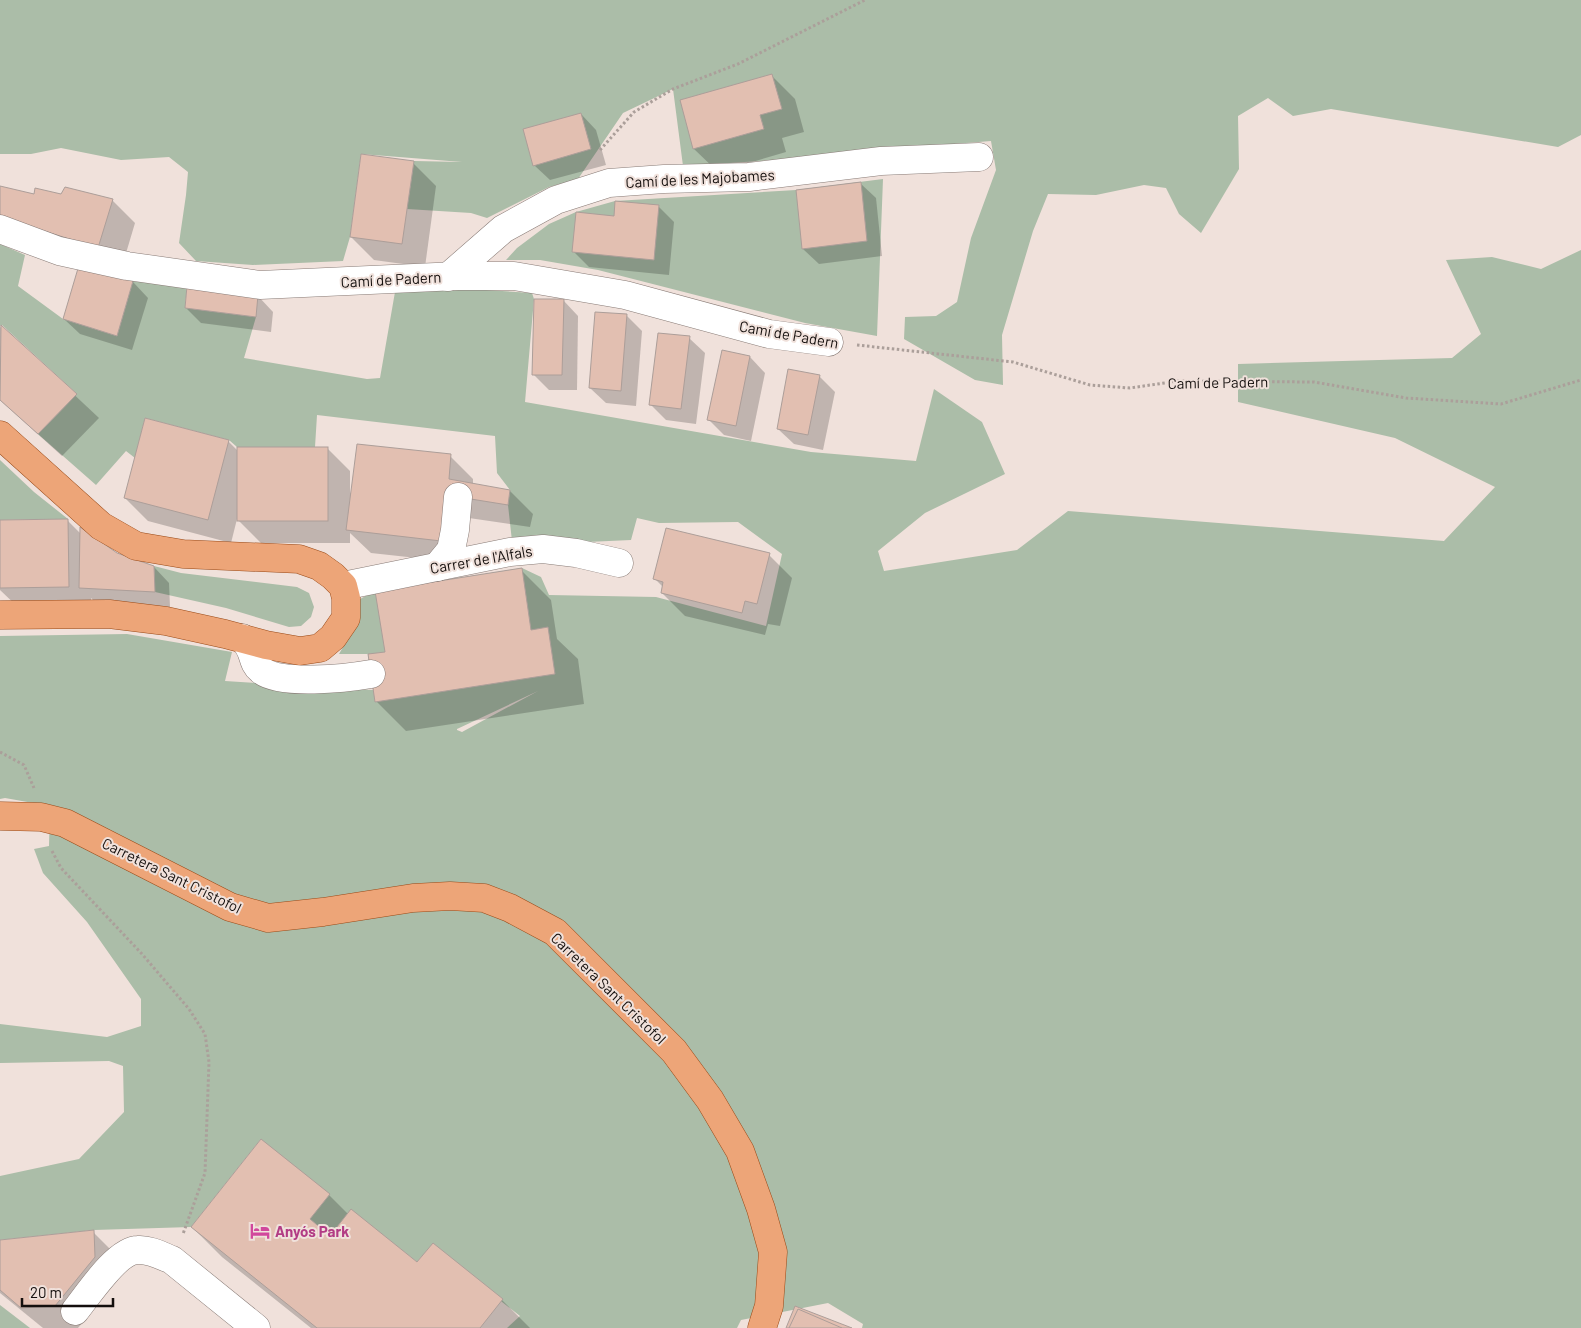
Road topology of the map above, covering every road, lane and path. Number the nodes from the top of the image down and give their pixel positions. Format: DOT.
graph roads {
  1 [pos="865,0"];
  2 [pos="600,150"];
  3 [pos="979,156"];
  4 [pos="0,229"];
  5 [pos="448,277"];
  6 [pos="829,342"];
  7 [pos="1581,380"];
  8 [pos="0,436"];
  9 [pos="458,497"];
  10 [pos="619,563"];
  11 [pos="437,567"];
  12 [pos="343,586"];
  13 [pos="0,615"];
  14 [pos="242,638"];
  15 [pos="371,674"];
  16 [pos="0,752"];
  17 [pos="0,816"];
  18 [pos="41,817"];
  19 [pos="172,1260"];
  20 [pos="75,1311"];
  21 [pos="256,1328"];
  22 [pos="762,1328"];
  1 -- 2 [label="path"];
  3 -- 5 [label="street, Camí de les Majobames"];
  4 -- 5 [label="street, Camí de Padern"];
  5 -- 6 [label="street, Camí de Padern"];
  6 -- 7 [label="path, Camí de Padern"];
  8 -- 12 [label="main road"];
  9 -- 11 [label="street"];
  10 -- 11 [label="street, Carrer de l'Alfals"];
  11 -- 12 [label="street, Carrer de l'Alfals"];
  12 -- 14 [label="main road"];
  13 -- 14 [label="main road"];
  14 -- 15 [label="street"];
  16 -- 18 [label="path"];
  17 -- 18 [label="main road, Carretera Sant Cristofol"];
  18 -- 19 [label="path"];
  18 -- 22 [label="main road, Carretera Sant Cristofol"];
  19 -- 20 [label="street"];
  19 -- 21 [label="street"];
}
